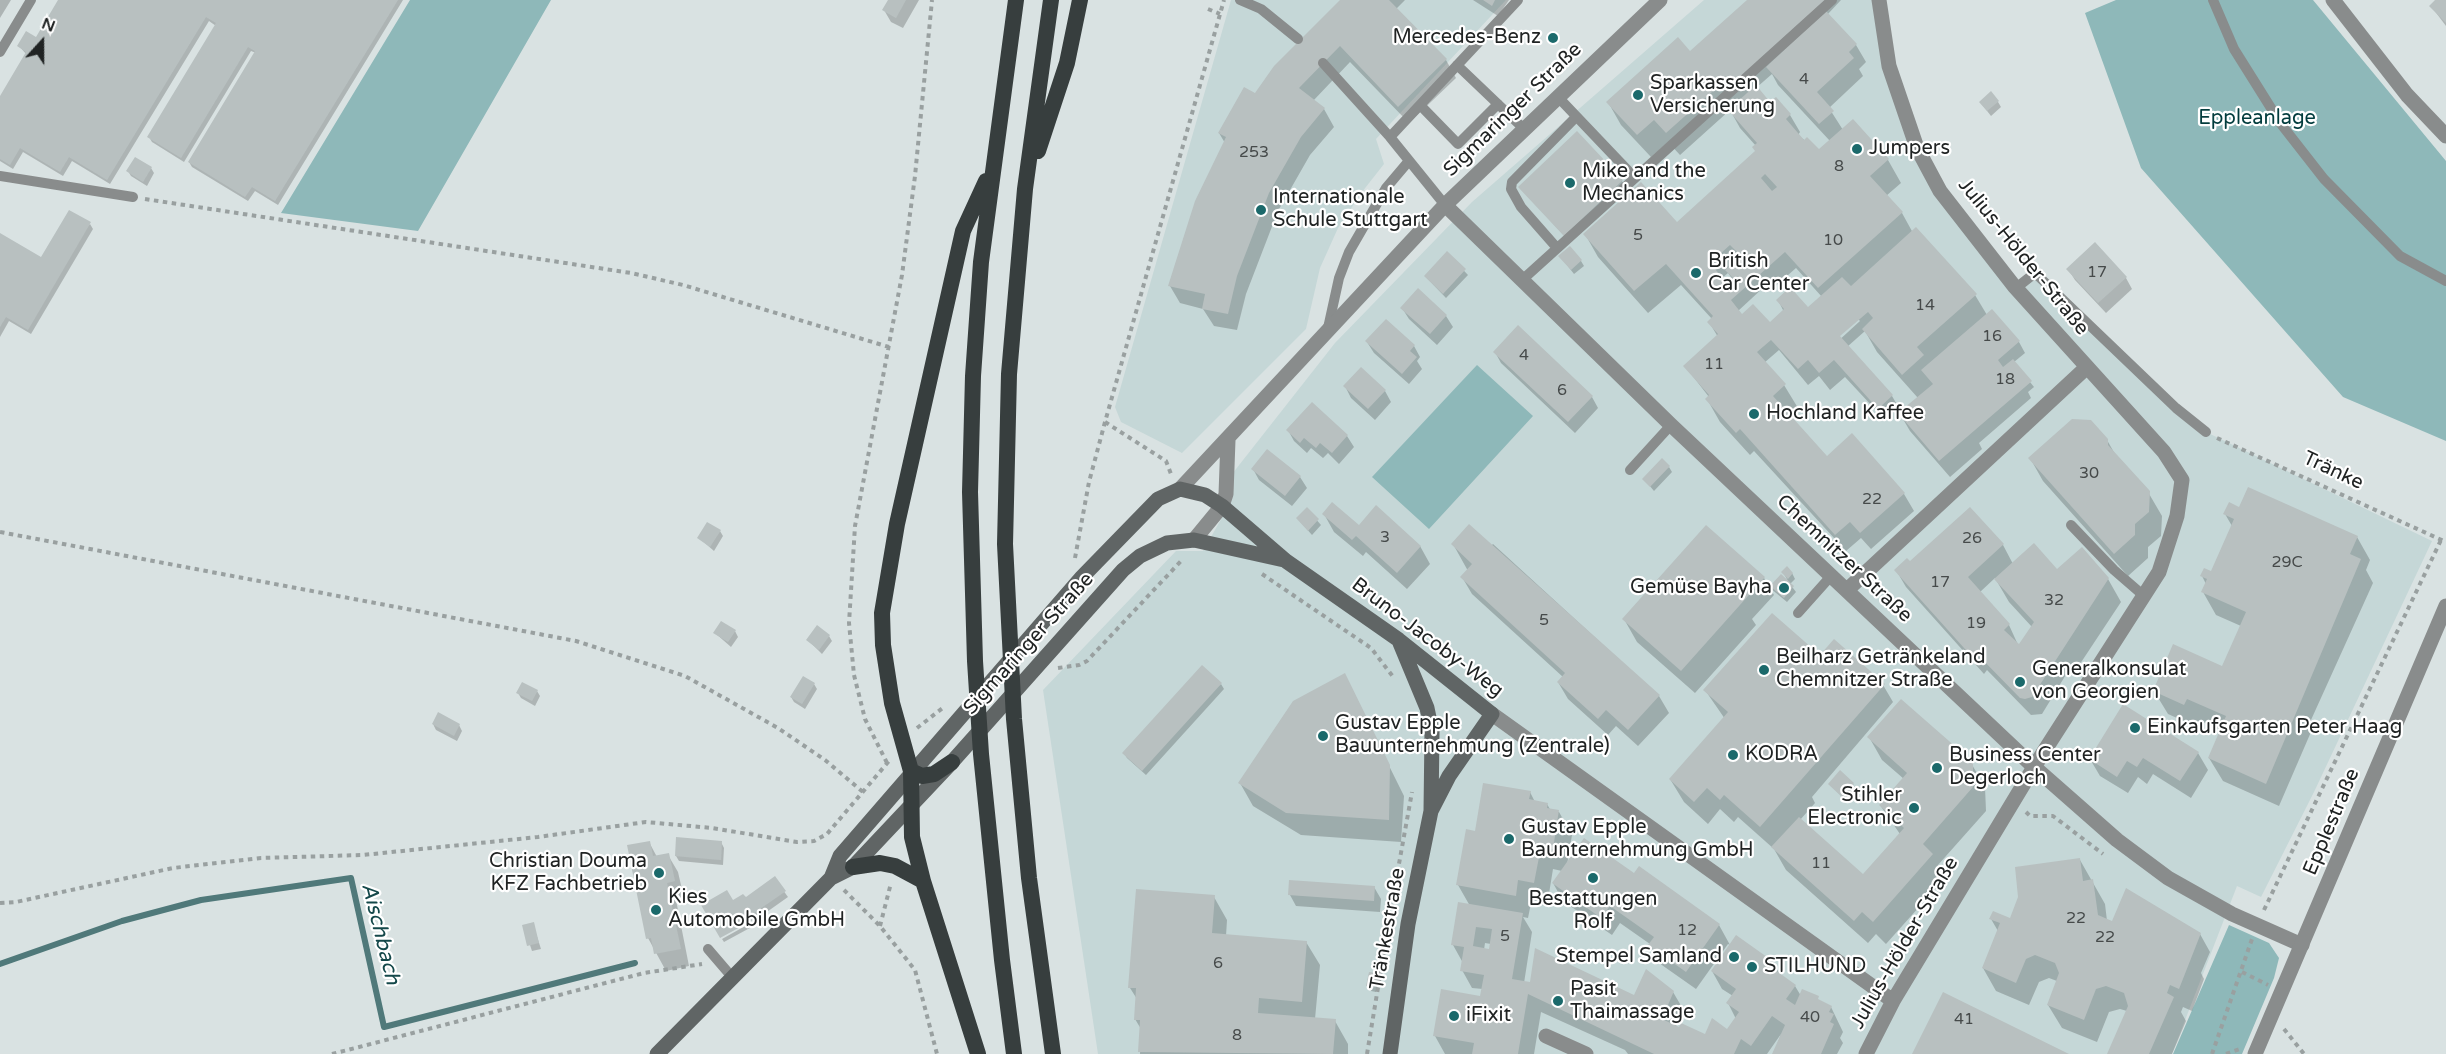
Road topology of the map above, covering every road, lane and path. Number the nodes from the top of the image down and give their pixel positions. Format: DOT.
graph roads {
  1 [pos="31,0"];
  2 [pos="932,0"];
  3 [pos="1016,0"];
  4 [pos="1051,0"];
  5 [pos="1080,0"];
  6 [pos="1224,0"];
  7 [pos="1240,0"];
  8 [pos="1518,0"];
  9 [pos="1660,0"];
  10 [pos="1832,0"];
  11 [pos="1879,0"];
  12 [pos="2213,0"];
  13 [pos="2333,0"];
  14 [pos="1208,9"];
  15 [pos="1220,14"];
  16 [pos="1298,39"];
  17 [pos="0,52"];
  18 [pos="1323,63"];
  19 [pos="1457,65"];
  20 [pos="1557,96"];
  21 [pos="1498,104"];
  22 [pos="1420,105"];
  23 [pos="1576,117"];
  24 [pos="1523,128"];
  25 [pos="2446,136"];
  26 [pos="1390,137"];
  27 [pos="1408,162"];
  28 [pos="992,166"];
  29 [pos="0,176"];
  30 [pos="1635,177"];
  31 [pos="1025,189"];
  32 [pos="133,197"];
  33 [pos="1445,205"];
  34 [pos="1557,248"];
  35 [pos="1521,281"];
  36 [pos="2446,281"];
  37 [pos="2016,288"];
  38 [pos="1328,328"];
  39 [pos="889,347"];
  40 [pos="2087,367"];
  41 [pos="1105,422"];
  42 [pos="1671,425"];
  43 [pos="2206,432"];
  44 [pos="1228,440"];
  45 [pos="1630,470"];
  46 [pos="1180,489"];
  47 [pos="1222,506"];
  48 [pos="2071,525"];
  49 [pos="0,532"];
  50 [pos="2444,541"];
  51 [pos="1192,548"];
  52 [pos="1286,561"];
  53 [pos="1075,565"];
  54 [pos="1255,570"];
  55 [pos="1831,576"];
  56 [pos="1847,590"];
  57 [pos="2144,596"];
  58 [pos="2446,606"];
  59 [pos="1798,613"];
  60 [pos="1399,640"];
  61 [pos="1054,669"];
  62 [pos="1397,683"];
  63 [pos="1492,714"];
  64 [pos="952,762"];
  65 [pos="2034,767"];
  66 [pos="911,771"];
  67 [pos="1412,790"];
  68 [pos="863,792"];
  69 [pos="2014,800"];
  70 [pos="910,806"];
  71 [pos="1431,811"];
  72 [pos="2089,843"];
  73 [pos="853,867"];
  74 [pos="831,878"];
  75 [pos="923,881"];
  76 [pos="0,903"];
  77 [pos="1390,913"];
  78 [pos="1388,925"];
  79 [pos="2258,926"];
  80 [pos="2302,945"];
  81 [pos="708,950"];
  82 [pos="717,962"];
  83 [pos="2242,972"];
  84 [pos="732,977"];
  85 [pos="2282,992"];
  86 [pos="1893,1001"];
  87 [pos="2270,1020"];
  88 [pos="1546,1036"];
  89 [pos="332,1054"];
  90 [pos="657,1054"];
  91 [pos="937,1054"];
  92 [pos="978,1054"];
  93 [pos="1014,1054"];
  94 [pos="1053,1054"];
  95 [pos="1367,1054"];
  96 [pos="1390,1054"];
  97 [pos="1586,1054"];
  98 [pos="1866,1054"];
  99 [pos="2212,1054"];
  100 [pos="2255,1054"];
  101 [pos="2304,1054"];
  1 -- 17 [label="lane"];
  2 -- 39 [label="path"];
  3 -- 28 [label="highway"];
  4 -- 31 [label="highway"];
  5 -- 31 [label="highway"];
  6 -- 15 [label="path"];
  7 -- 16 [label="lane"];
  8 -- 19 [label="lane"];
  9 -- 20 [label="street, Sigmaringer Straße"];
  10 -- 30 [label="lane"];
  11 -- 37 [label="street, Julius-Hölder-Straße"];
  12 -- 36 [label="lane"];
  13 -- 25 [label="street"];
  14 -- 15 [label="path"];
  15 -- 41 [label="path"];
  18 -- 26 [label="lane"];
  19 -- 21 [label="lane"];
  19 -- 22 [label="lane"];
  20 -- 23 [label="lane"];
  20 -- 24 [label="street, Sigmaringer Straße"];
  21 -- 22 [label="lane"];
  21 -- 24 [label="lane"];
  22 -- 26 [label="lane"];
  23 -- 30 [label="lane"];
  23 -- 34 [label="lane"];
  24 -- 33 [label="street, Sigmaringer Straße"];
  26 -- 27 [label="lane"];
  27 -- 33 [label="lane"];
  27 -- 38 [label="lane"];
  28 -- 66 [label="highway"];
  28 -- 93 [label="highway"];
  29 -- 32 [label="lane"];
  30 -- 34 [label="lane"];
  31 -- 94 [label="highway"];
  32 -- 39 [label="path"];
  33 -- 35 [label="street, Chemnitzer Straße"];
  33 -- 38 [label="street, Sigmaringer Straße"];
  34 -- 35 [label="lane"];
  35 -- 42 [label="street, Chemnitzer Straße"];
  37 -- 40 [label="street, Julius-Hölder-Straße"];
  37 -- 43 [label="lane"];
  38 -- 44 [label="street, Sigmaringer Straße"];
  39 -- 68 [label="path"];
  40 -- 56 [label="street"];
  40 -- 57 [label="street, Julius-Hölder-Straße"];
  41 -- 46 [label="path"];
  41 -- 53 [label="path"];
  42 -- 45 [label="lane"];
  42 -- 55 [label="street, Chemnitzer Straße"];
  43 -- 50 [label="path, Tränke"];
  44 -- 46 [label="street, Sigmaringer Straße"];
  44 -- 47 [label="street"];
  46 -- 47 [label="main road, Bruno-Jacoby-Weg"];
  46 -- 66 [label="main road, Sigmaringer Straße"];
  47 -- 51 [label="street"];
  47 -- 52 [label="main road, Bruno-Jacoby-Weg"];
  48 -- 57 [label="lane"];
  49 -- 68 [label="path"];
  50 -- 79 [label="path"];
  51 -- 52 [label="main road, Bruno-Jacoby-Weg"];
  51 -- 61 [label="path"];
  51 -- 64 [label="main road, Sigmaringer Straße"];
  52 -- 60 [label="main road, Bruno-Jacoby-Weg"];
  54 -- 62 [label="path"];
  55 -- 56 [label="street, Chemnitzer Straße"];
  55 -- 59 [label="lane"];
  56 -- 65 [label="street, Chemnitzer Straße"];
  57 -- 65 [label="street, Julius-Hölder-Straße"];
  58 -- 80 [label="street, Epplestraße"];
  60 -- 63 [label="main road, Bruno-Jacoby-Weg"];
  60 -- 71 [label="main road, Tränkestraße"];
  63 -- 71 [label="main road, Tränkestraße"];
  63 -- 86 [label="street, Bruno-Jacoby-Weg"];
  64 -- 66 [label="highway"];
  64 -- 70 [label="main road, Sigmaringer Straße"];
  65 -- 69 [label="street, Julius-Hölder-Straße"];
  65 -- 79 [label="street, Chemnitzer Straße"];
  66 -- 70 [label="highway"];
  66 -- 74 [label="main road, Sigmaringer Straße"];
  67 -- 77 [label="path"];
  68 -- 76 [label="path"];
  69 -- 72 [label="path"];
  69 -- 86 [label="street, Julius-Hölder-Straße"];
  70 -- 73 [label="main road, Sigmaringer Straße"];
  70 -- 75 [label="highway"];
  71 -- 96 [label="main road, Tränkestraße"];
  73 -- 74 [label="main road, Sigmaringer Straße"];
  73 -- 75 [label="highway"];
  74 -- 84 [label="main road, Sigmaringer Straße"];
  74 -- 91 [label="path"];
  75 -- 92 [label="highway"];
  78 -- 95 [label="path"];
  79 -- 80 [label="street, Chemnitzer Straße"];
  79 -- 83 [label="path"];
  80 -- 85 [label="street, Epplestraße"];
  81 -- 82 [label="lane"];
  82 -- 84 [label="lane"];
  82 -- 89 [label="path"];
  83 -- 85 [label="path"];
  83 -- 99 [label="path"];
  84 -- 90 [label="main road, Sigmaringer Straße"];
  85 -- 87 [label="street, Epplestraße"];
  86 -- 98 [label="street, Julius-Hölder-Straße"];
  87 -- 100 [label="street, Epplestraße"];
  87 -- 101 [label="path"];
  88 -- 97 [label="street"];
}
